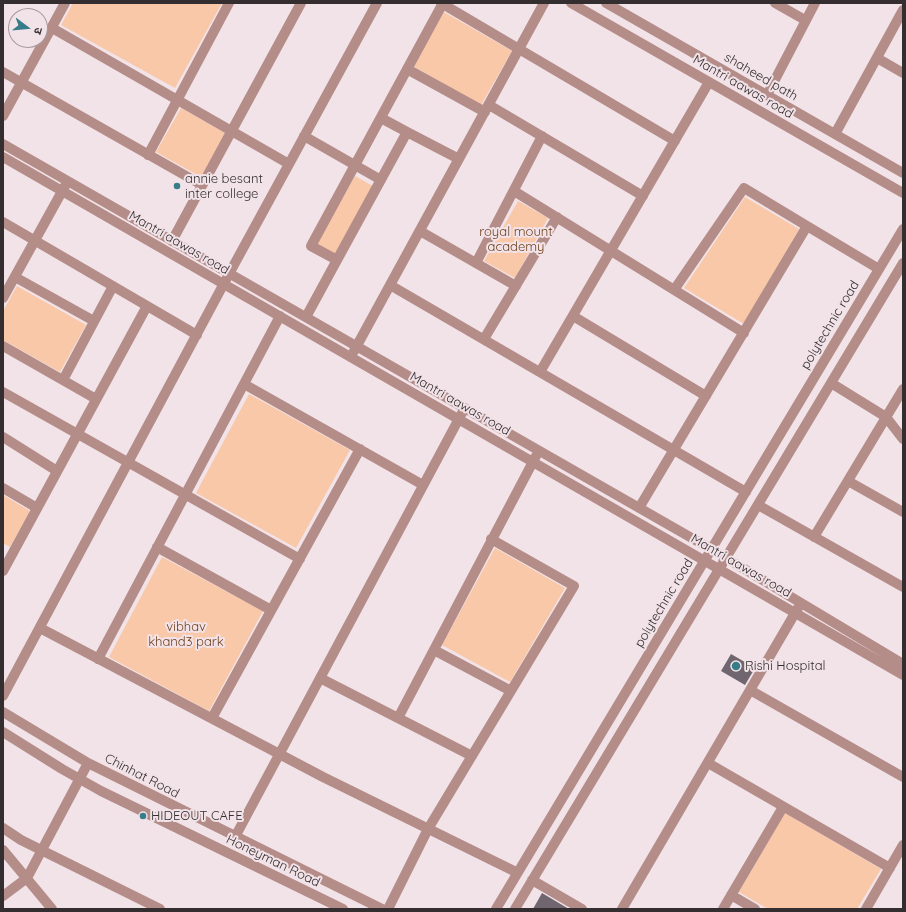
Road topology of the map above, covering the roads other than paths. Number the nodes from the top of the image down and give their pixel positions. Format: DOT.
graph roads {
  1 [pos="65,3"];
  2 [pos="229,3"];
  3 [pos="377,3"];
  4 [pos="442,3"];
  5 [pos="544,3"];
  6 [pos="571,3"];
  7 [pos="606,3"];
  8 [pos="775,3"];
  9 [pos="815,3"];
  10 [pos="300,4"];
  11 [pos="903,10"];
  12 [pos="805,20"];
  13 [pos="52,28"];
  14 [pos="519,49"];
  15 [pos="876,58"];
  16 [pos="407,69"];
  17 [pos="3,72"];
  18 [pos="903,73"];
  19 [pos="709,82"];
  20 [pos="22,83"];
  21 [pos="767,95"];
  22 [pos="178,100"];
  23 [pos="487,108"];
  24 [pos="3,116"];
  25 [pos="381,118"];
  26 [pos="232,131"];
  27 [pos="407,132"];
  28 [pos="835,134"];
  29 [pos="304,136"];
  30 [pos="542,136"];
  31 [pos="675,141"];
  32 [pos="3,144"];
  33 [pos="148,154"];
  34 [pos="3,157"];
  35 [pos="459,159"];
  36 [pos="289,164"];
  37 [pos="355,165"];
  38 [pos="903,173"];
  39 [pos="381,180"];
  40 [pos="67,181"];
  41 [pos="202,185"];
  42 [pos="62,191"];
  43 [pos="514,191"];
  44 [pos="903,193"];
  45 [pos="643,196"];
  46 [pos="557,217"];
  47 [pos="3,222"];
  48 [pos="807,226"];
  49 [pos="903,229"];
  50 [pos="420,231"];
  51 [pos="35,241"];
  52 [pos="172,241"];
  53 [pos="611,251"];
  54 [pos="337,260"];
  55 [pos="476,263"];
  56 [pos="902,267"];
  57 [pos="879,269"];
  58 [pos="229,274"];
  59 [pos="15,277"];
  60 [pos="224,284"];
  61 [pos="390,285"];
  62 [pos="113,286"];
  63 [pos="516,286"];
  64 [pos="674,290"];
  65 [pos="3,298"];
  66 [pos="147,306"];
  67 [pos="280,316"];
  68 [pos="573,316"];
  69 [pos="306,317"];
  70 [pos="94,321"];
  71 [pos="744,333"];
  72 [pos="197,335"];
  73 [pos="484,340"];
  74 [pos="3,346"];
  75 [pos="357,346"];
  76 [pos="351,357"];
  77 [pos="540,372"];
  78 [pos="63,380"];
  79 [pos="831,383"];
  80 [pos="244,384"];
  81 [pos="903,389"];
  82 [pos="3,392"];
  83 [pos="706,396"];
  84 [pos="96,399"];
  85 [pos="465,408"];
  86 [pos="886,417"];
  87 [pos="459,419"];
  88 [pos="77,434"];
  89 [pos="3,437"];
  90 [pos="903,439"];
  91 [pos="360,450"];
  92 [pos="674,450"];
  93 [pos="540,451"];
  94 [pos="532,460"];
  95 [pos="128,463"];
  96 [pos="57,471"];
  97 [pos="848,480"];
  98 [pos="423,485"];
  99 [pos="3,488"];
  100 [pos="746,492"];
  101 [pos="185,495"];
  102 [pos="758,505"];
  103 [pos="37,508"];
  104 [pos="639,508"];
  105 [pos="903,512"];
  106 [pos="814,537"];
  107 [pos="491,539"];
  108 [pos="157,547"];
  109 [pos="711,549"];
  110 [pos="7,553"];
  111 [pos="726,558"];
  112 [pos="300,559"];
  113 [pos="705,560"];
  114 [pos="720,569"];
  115 [pos="3,571"];
  116 [pos="903,587"];
  117 [pos="801,603"];
  118 [pos="271,610"];
  119 [pos="796,613"];
  120 [pos="40,628"];
  121 [pos="434,650"];
  122 [pos="98,659"];
  123 [pos="903,664"];
  124 [pos="903,675"];
  125 [pos="320,678"];
  126 [pos="750,690"];
  127 [pos="511,691"];
  128 [pos="3,696"];
  129 [pos="3,712"];
  130 [pos="212,718"];
  131 [pos="398,718"];
  132 [pos="3,732"];
  133 [pos="279,754"];
  134 [pos="472,756"];
  135 [pos="88,763"];
  136 [pos="708,763"];
  137 [pos="903,777"];
  138 [pos="79,779"];
  139 [pos="783,807"];
  140 [pos="3,828"];
  141 [pos="428,829"];
  142 [pos="235,837"];
  143 [pos="903,845"];
  144 [pos="3,850"];
  145 [pos="41,850"];
  146 [pos="890,868"];
  147 [pos="516,872"];
  148 [pos="26,878"];
  149 [pos="532,880"];
  150 [pos="731,895"];
  151 [pos="3,896"];
  152 [pos="52,909"];
  153 [pos="160,909"];
  154 [pos="343,909"];
  155 [pos="382,909"];
  156 [pos="388,909"];
  157 [pos="496,909"];
  158 [pos="515,909"];
  159 [pos="582,909"];
  160 [pos="622,909"];
  161 [pos="723,909"];
  162 [pos="755,909"];
  163 [pos="866,909"];
  1 -- 13 [label="street"];
  2 -- 22 [label="street"];
  3 -- 29 [label="street"];
  4 -- 14 [label="street"];
  4 -- 16 [label="street"];
  5 -- 14 [label="street"];
  6 -- 19 [label="street, Mantri aawas road"];
  7 -- 21 [label="street, shaheed path"];
  8 -- 12 [label="street"];
  9 -- 12 [label="street"];
  10 -- 26 [label="street"];
  11 -- 15 [label="street"];
  12 -- 21 [label="street"];
  13 -- 20 [label="street"];
  13 -- 22 [label="street"];
  14 -- 23 [label="street"];
  14 -- 31 [label="street"];
  15 -- 18 [label="street"];
  15 -- 28 [label="street"];
  16 -- 23 [label="street"];
  16 -- 25 [label="street"];
  17 -- 20 [label="street"];
  19 -- 31 [label="street"];
  19 -- 44 [label="street, Mantri aawas road"];
  20 -- 24 [label="street"];
  20 -- 33 [label="street"];
  21 -- 28 [label="street, shaheed path"];
  22 -- 26 [label="street"];
  22 -- 33 [label="street"];
  23 -- 30 [label="street"];
  23 -- 35 [label="street"];
  25 -- 27 [label="street"];
  25 -- 37 [label="street"];
  26 -- 36 [label="street"];
  26 -- 41 [label="street"];
  27 -- 35 [label="street"];
  27 -- 39 [label="street"];
  28 -- 38 [label="street, shaheed path"];
  29 -- 36 [label="street"];
  29 -- 37 [label="street"];
  30 -- 43 [label="street"];
  30 -- 45 [label="street"];
  31 -- 45 [label="street"];
  32 -- 40 [label="street"];
  33 -- 41 [label="street"];
  34 -- 42 [label="street, Mantri aawas road"];
  35 -- 50 [label="street"];
  36 -- 58 [label="street"];
  37 -- 39 [label="street"];
  37 -- 54 [label="street"];
  39 -- 54 [label="street"];
  40 -- 42 [label="street"];
  40 -- 52 [label="street"];
  41 -- 52 [label="street"];
  42 -- 51 [label="street"];
  42 -- 60 [label="street, Mantri aawas road"];
  43 -- 46 [label="street"];
  43 -- 55 [label="street"];
  45 -- 53 [label="street"];
  46 -- 53 [label="street"];
  46 -- 63 [label="street"];
  47 -- 51 [label="street"];
  48 -- 57 [label="street"];
  48 -- 64 [label="street"];
  48 -- 71 [label="street"];
  49 -- 57 [label="street, polytechnic road"];
  50 -- 55 [label="street"];
  50 -- 61 [label="street"];
  51 -- 59 [label="street"];
  51 -- 62 [label="street"];
  52 -- 58 [label="street"];
  53 -- 64 [label="street"];
  53 -- 68 [label="street"];
  54 -- 69 [label="street"];
  55 -- 63 [label="street"];
  56 -- 79 [label="street"];
  57 -- 100 [label="street, polytechnic road"];
  58 -- 60 [label="street"];
  58 -- 69 [label="street"];
  59 -- 65 [label="street"];
  59 -- 70 [label="street"];
  60 -- 67 [label="street, Mantri aawas road"];
  60 -- 72 [label="street"];
  61 -- 73 [label="street"];
  61 -- 75 [label="street"];
  62 -- 66 [label="street"];
  62 -- 70 [label="street"];
  63 -- 73 [label="street"];
  64 -- 71 [label="street"];
  66 -- 72 [label="street"];
  66 -- 84 [label="street"];
  67 -- 76 [label="street, Mantri aawas road"];
  67 -- 80 [label="street"];
  68 -- 77 [label="street"];
  68 -- 83 [label="street"];
  69 -- 75 [label="street"];
  70 -- 78 [label="street"];
  71 -- 83 [label="street"];
  72 -- 95 [label="street"];
  73 -- 77 [label="street"];
  74 -- 78 [label="street"];
  75 -- 76 [label="street"];
  75 -- 85 [label="street"];
  76 -- 87 [label="street, Mantri aawas road"];
  77 -- 92 [label="street"];
  78 -- 84 [label="street"];
  79 -- 86 [label="street"];
  79 -- 102 [label="street"];
  80 -- 91 [label="street"];
  80 -- 101 [label="street"];
  81 -- 86 [label="street"];
  82 -- 88 [label="street"];
  83 -- 92 [label="street"];
  84 -- 88 [label="street"];
  85 -- 87 [label="street"];
  85 -- 93 [label="street"];
  86 -- 90 [label="street"];
  86 -- 97 [label="street"];
  87 -- 94 [label="street, Mantri aawas road"];
  87 -- 98 [label="street"];
  88 -- 95 [label="street"];
  88 -- 96 [label="street"];
  89 -- 96 [label="street"];
  91 -- 98 [label="street"];
  91 -- 112 [label="street"];
  92 -- 100 [label="street"];
  92 -- 104 [label="street"];
  93 -- 94 [label="street"];
  93 -- 104 [label="street"];
  94 -- 107 [label="street"];
  94 -- 113 [label="street, Mantri aawas road"];
  95 -- 101 [label="street"];
  95 -- 120 [label="street"];
  96 -- 103 [label="street"];
  97 -- 105 [label="street"];
  97 -- 106 [label="street"];
  98 -- 125 [label="street"];
  99 -- 103 [label="street"];
  100 -- 109 [label="street, polytechnic road"];
  101 -- 108 [label="street"];
  101 -- 112 [label="street"];
  102 -- 106 [label="street"];
  102 -- 111 [label="street"];
  103 -- 110 [label="street"];
  104 -- 109 [label="street"];
  106 -- 116 [label="street"];
  107 -- 121 [label="street"];
  107 -- 127 [label="street"];
  108 -- 118 [label="street"];
  108 -- 122 [label="street"];
  109 -- 111 [label="street"];
  109 -- 113 [label="street, polytechnic road"];
  110 -- 115 [label="street"];
  111 -- 114 [label="street"];
  111 -- 117 [label="street"];
  112 -- 118 [label="street"];
  113 -- 114 [label="street, Mantri aawas road"];
  113 -- 147 [label="street, polytechnic road"];
  114 -- 119 [label="street, Mantri aawas road"];
  114 -- 149 [label="street"];
  117 -- 119 [label="street"];
  117 -- 123 [label="street"];
  118 -- 130 [label="street"];
  119 -- 124 [label="street, Mantri aawas road"];
  119 -- 126 [label="street"];
  120 -- 122 [label="street"];
  120 -- 128 [label="street"];
  121 -- 127 [label="street"];
  121 -- 131 [label="street"];
  122 -- 130 [label="street"];
  125 -- 131 [label="street"];
  125 -- 133 [label="street"];
  126 -- 136 [label="street"];
  126 -- 137 [label="street"];
  127 -- 134 [label="street"];
  129 -- 135 [label="street, Chinhat Road"];
  130 -- 133 [label="street"];
  131 -- 134 [label="street"];
  132 -- 138 [label="street, Honeyman Road"];
  133 -- 141 [label="street"];
  133 -- 142 [label="street"];
  134 -- 141 [label="street"];
  135 -- 138 [label="street"];
  135 -- 142 [label="street, Chinhat Road"];
  136 -- 139 [label="street"];
  136 -- 160 [label="street"];
  138 -- 145 [label="street"];
  138 -- 154 [label="street, Honeyman Road"];
  139 -- 146 [label="street"];
  139 -- 150 [label="street"];
  140 -- 145 [label="street"];
  141 -- 147 [label="street"];
  141 -- 156 [label="street"];
  142 -- 155 [label="street, Chinhat Road"];
  143 -- 146 [label="street"];
  144 -- 148 [label="street"];
  145 -- 148 [label="street"];
  145 -- 153 [label="street"];
  146 -- 163 [label="street"];
  147 -- 157 [label="street, polytechnic road"];
  148 -- 151 [label="street"];
  148 -- 152 [label="street"];
  149 -- 158 [label="street"];
  149 -- 159 [label="street"];
  150 -- 161 [label="street"];
  150 -- 162 [label="street"];
}
